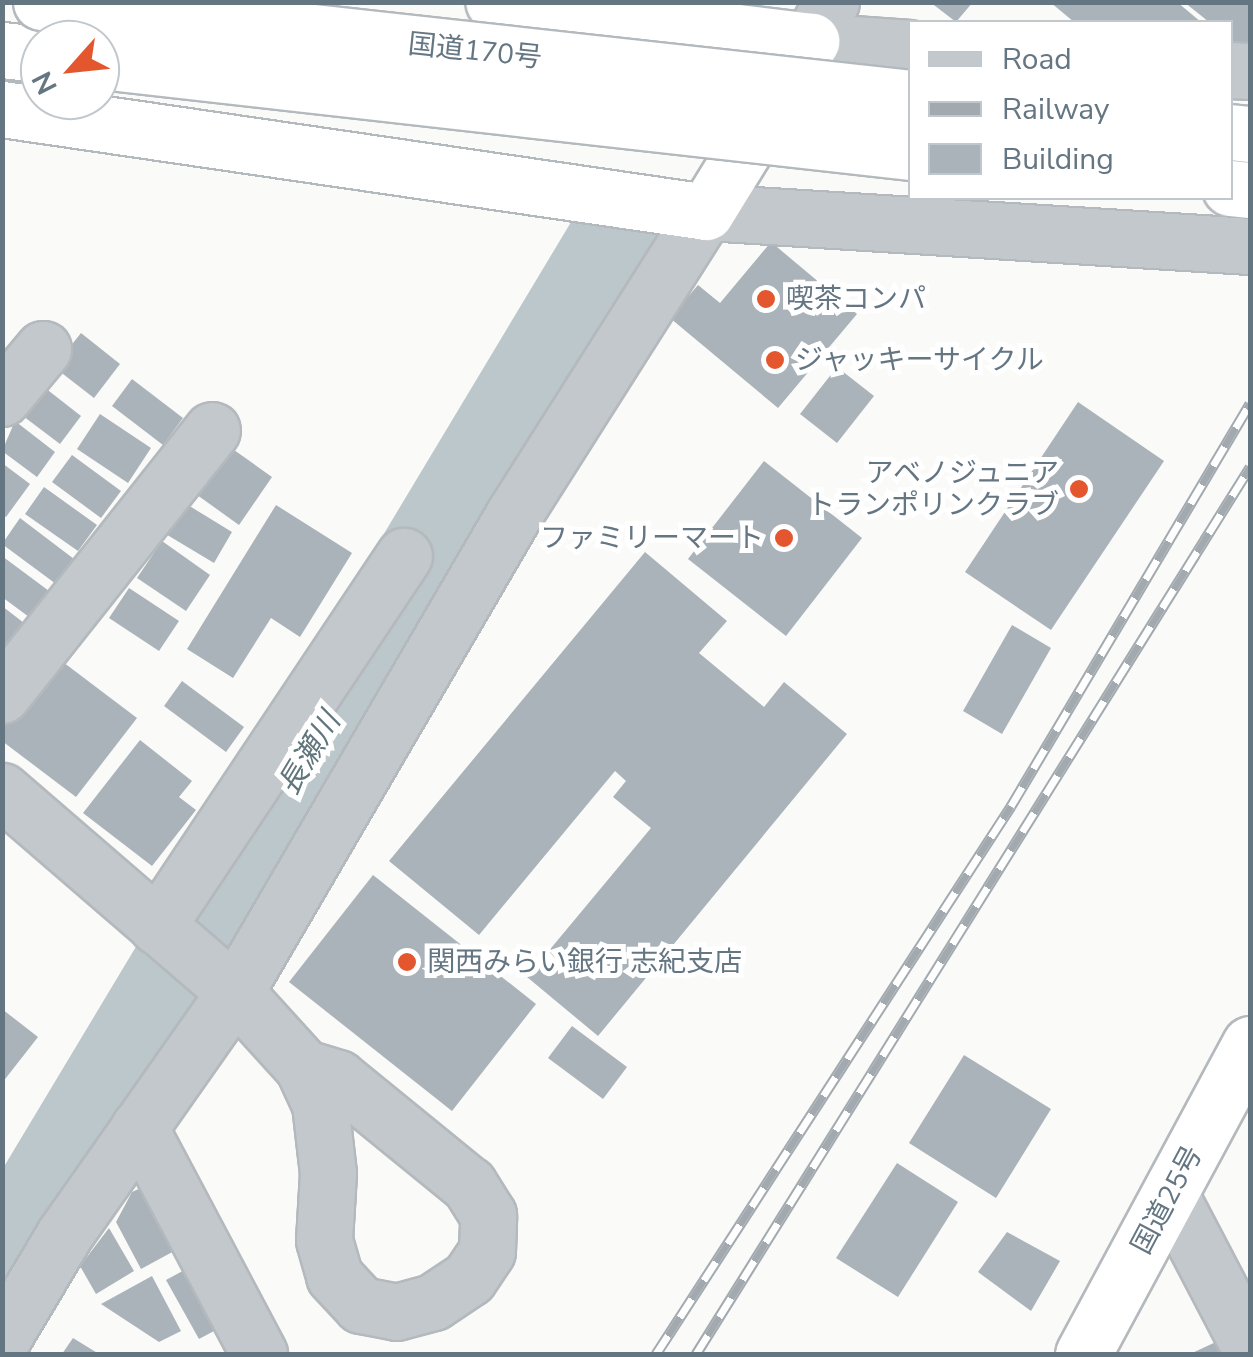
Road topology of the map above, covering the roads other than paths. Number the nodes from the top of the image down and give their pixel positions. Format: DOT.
graph roads {
  1 [pos="41,2"];
  2 [pos="492,2"];
  3 [pos="693,14"];
  4 [pos="821,22"];
  5 [pos="908,47"];
  6 [pos="120,63"];
  7 [pos="908,98"];
  8 [pos="2,109"];
  9 [pos="908,152"];
  10 [pos="706,212"];
  11 [pos="1250,246"];
  12 [pos="43,349"];
  13 [pos="2,398"];
  14 [pos="212,430"];
  15 [pos="404,556"];
  16 [pos="2,695"];
  17 [pos="2,791"];
  18 [pos="157,926"];
  19 [pos="234,992"];
  20 [pos="1250,1044"];
  21 [pos="302,1067"];
  22 [pos="139,1126"];
  23 [pos="1170,1195"];
  24 [pos="2,1339"];
  25 [pos="1250,1348"];
  26 [pos="258,1354"];
  27 [pos="1083,1354"];
  1 -- 7 [label="highway, 国道170号, bridge"];
  2 -- 3 [label="highway"];
  3 -- 4 [label="highway"];
  4 -- 5 [label="street"];
  4 -- 10 [label="highway"];
  6 -- 9 [label="highway, 国道170号, bridge"];
  8 -- 10 [label="highway"];
  10 -- 11 [label="street"];
  10 -- 19 [label="street"];
  12 -- 13 [label="street"];
  14 -- 16 [label="street"];
  15 -- 18 [label="street"];
  17 -- 18 [label="street"];
  18 -- 19 [label="street"];
  19 -- 21 [label="street"];
  19 -- 22 [label="street"];
  20 -- 23 [label="highway, 国道25号"];
  22 -- 24 [label="street"];
  22 -- 26 [label="street"];
  23 -- 25 [label="street"];
  23 -- 27 [label="highway, 国道25号"];
}
